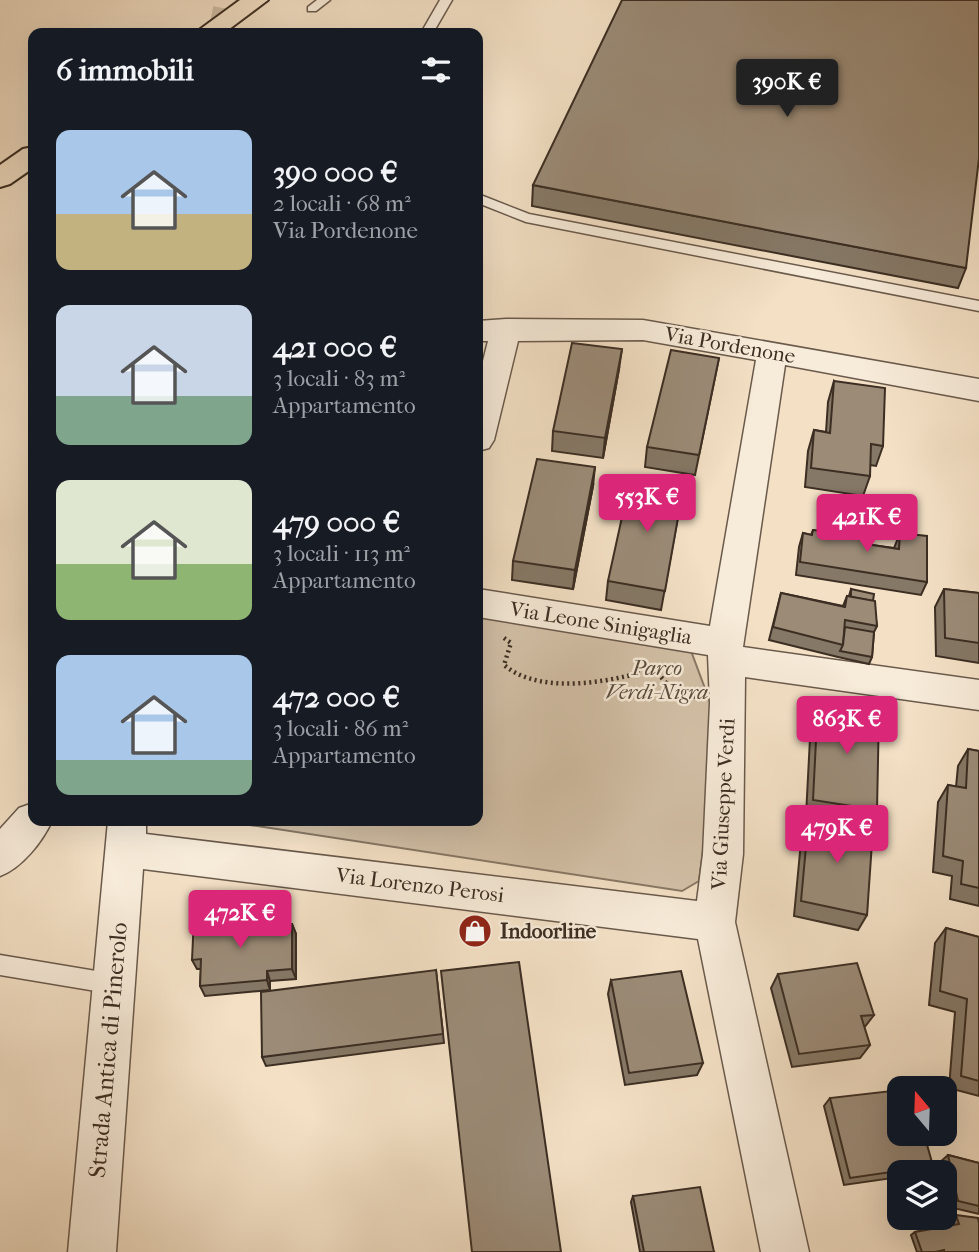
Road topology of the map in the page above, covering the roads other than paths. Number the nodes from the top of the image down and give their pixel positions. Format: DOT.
graph roads {
  1 [pos="256,0"];
  2 [pos="324,0"];
  3 [pos="446,0"];
  4 [pos="312,9"];
  5 [pos="215,28"];
  6 [pos="430,28"];
  7 [pos="28,158"];
  8 [pos="0,178"];
  9 [pos="483,200"];
  10 [pos="979,306"];
  11 [pos="492,330"];
  12 [pos="772,352"];
  13 [pos="979,390"];
  14 [pos="483,401"];
  15 [pos="486,616"];
  16 [pos="714,646"];
  17 [pos="979,695"];
  18 [pos="28,826"];
  19 [pos="126,835"];
  20 [pos="0,858"];
  21 [pos="715,922"];
  22 [pos="0,965"];
  23 [pos="114,984"];
  24 [pos="92,1252"];
  25 [pos="785,1252"];
  1 -- 5 [label="main road"];
  2 -- 4 [label="lane"];
  3 -- 6 [label="lane"];
  7 -- 8 [label="main road"];
  9 -- 10 [label="lane"];
  11 -- 12 [label="street, Via Pordenone"];
  11 -- 14 [label="street"];
  12 -- 13 [label="street, Via Pordenone"];
  12 -- 16 [label="street, Via Giuseppe Verdi"];
  15 -- 16 [label="street, Via Leone Sinigaglia"];
  16 -- 17 [label="street, Via Leone Sinigaglia"];
  16 -- 21 [label="street, Via Giuseppe Verdi"];
  18 -- 20 [label="street"];
  19 -- 21 [label="street, Via Lorenzo Perosi"];
  19 -- 23 [label="street, Strada Antica di Pinerolo"];
  21 -- 25 [label="street, Via Giuseppe Verdi"];
  22 -- 23 [label="lane"];
  23 -- 24 [label="street, Strada Antica di Pinerolo"];
}
